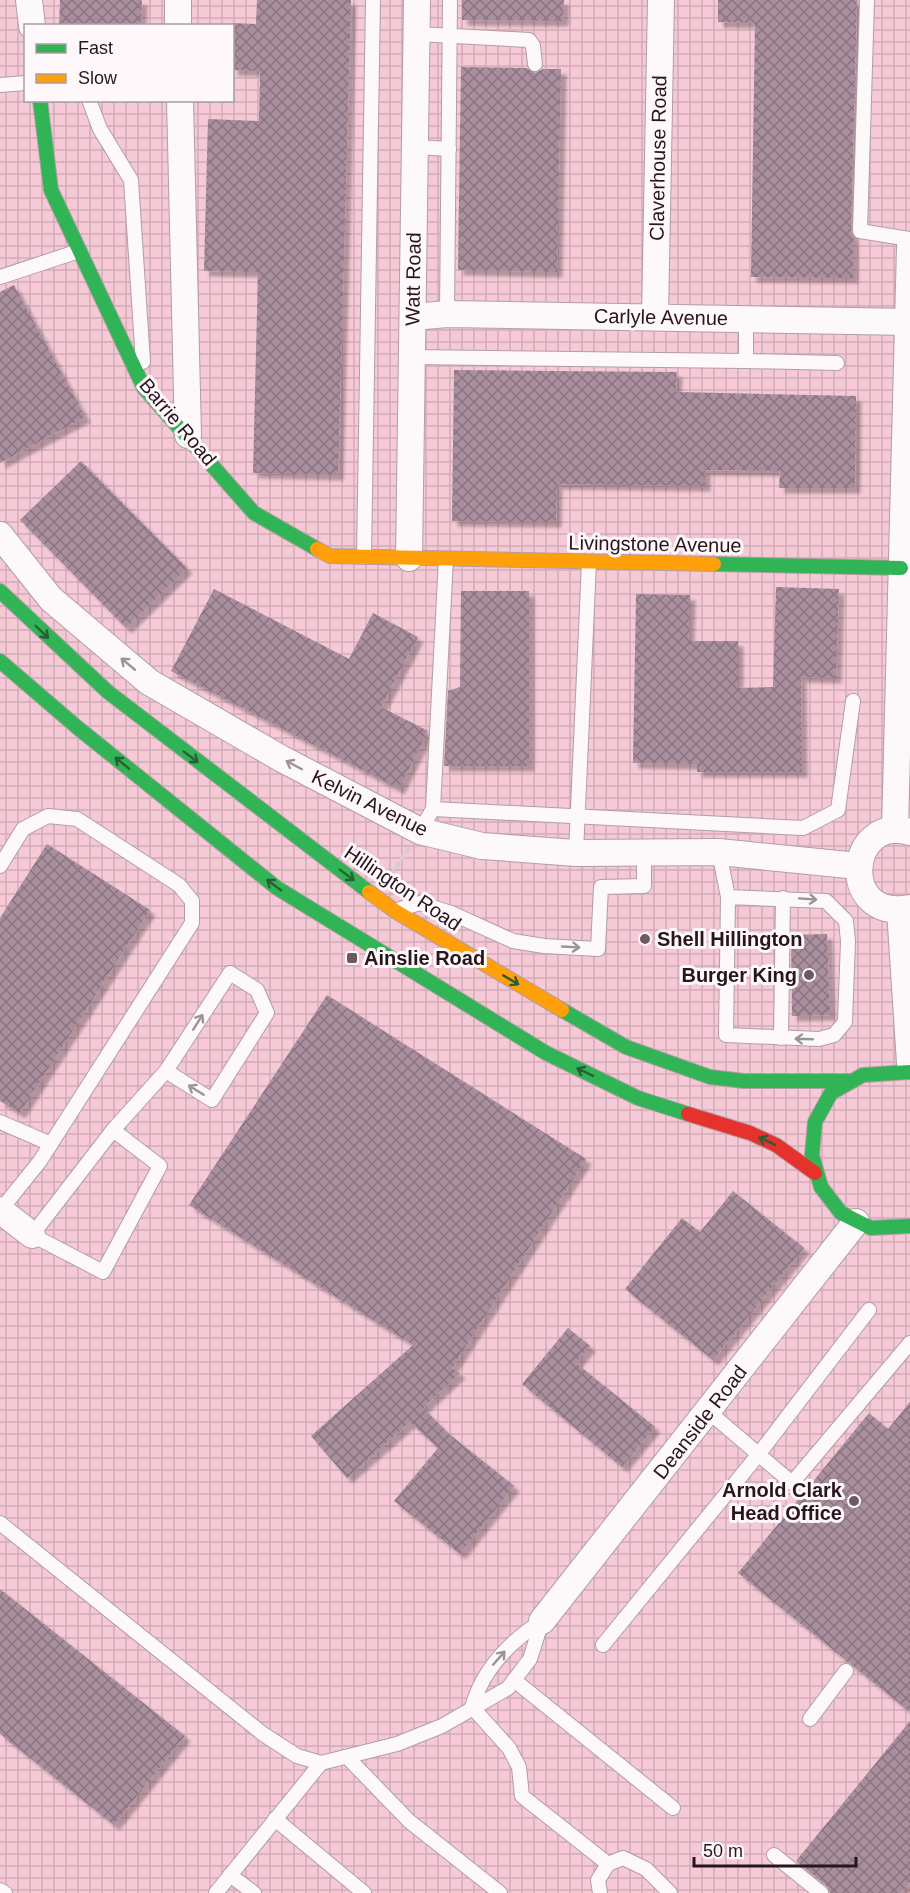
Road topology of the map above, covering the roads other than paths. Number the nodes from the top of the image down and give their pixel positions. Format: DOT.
graph roads {
  1 [pos="29,0"];
  2 [pos="177,0"];
  3 [pos="373,0"];
  4 [pos="417,0"];
  5 [pos="450,0"];
  6 [pos="661,0"];
  7 [pos="867,0"];
  8 [pos="32,24"];
  9 [pos="178,24"];
  10 [pos="417,34"];
  11 [pos="450,37"];
  12 [pos="536,63"];
  13 [pos="24,83"];
  14 [pos="0,85"];
  15 [pos="40,102"];
  16 [pos="90,102"];
  17 [pos="180,102"];
  18 [pos="415,147"];
  19 [pos="449,149"];
  20 [pos="910,239"];
  21 [pos="910,247"];
  22 [pos="79,251"];
  23 [pos="0,277"];
  24 [pos="447,314"];
  25 [pos="413,317"];
  26 [pos="655,317"];
  27 [pos="746,319"];
  28 [pos="908,322"];
  29 [pos="412,357"];
  30 [pos="746,361"];
  31 [pos="837,363"];
  32 [pos="144,388"];
  33 [pos="188,435"];
  34 [pos="0,535"];
  35 [pos="364,557"];
  36 [pos="409,558"];
  37 [pos="446,559"];
  38 [pos="589,562"];
  39 [pos="901,568"];
  40 [pos="0,591"];
  41 [pos="0,661"];
  42 [pos="904,691"];
  43 [pos="853,701"];
  44 [pos="432,809"];
  45 [pos="577,816"];
  46 [pos="420,831"];
  47 [pos="902,831"];
  48 [pos="644,851"];
  49 [pos="720,852"];
  50 [pos="576,853"];
  51 [pos="0,866"];
  52 [pos="858,866"];
  53 [pos="728,897"];
  54 [pos="783,898"];
  55 [pos="905,909"];
  56 [pos="395,911"];
  57 [pos="781,1038"];
  58 [pos="910,1063"];
  59 [pos="166,1071"];
  60 [pos="910,1072"];
  61 [pos="848,1081"];
  62 [pos="0,1122"];
  63 [pos="113,1130"];
  64 [pos="51,1144"];
  65 [pos="815,1173"];
  66 [pos="0,1210"];
  67 [pos="856,1222"];
  68 [pos="910,1226"];
  69 [pos="893,1231"];
  70 [pos="32,1235"];
  71 [pos="910,1239"];
  72 [pos="869,1310"];
  73 [pos="910,1343"];
  74 [pos="709,1412"];
  75 [pos="758,1455"];
  76 [pos="0,1523"];
  77 [pos="542,1621"];
  78 [pos="603,1645"];
  79 [pos="846,1671"];
  80 [pos="514,1680"];
  81 [pos="472,1707"];
  82 [pos="810,1719"];
  83 [pos="348,1758"];
  84 [pos="321,1763"];
  85 [pos="672,1808"];
  86 [pos="275,1820"];
  87 [pos="774,1855"];
  88 [pos="608,1864"];
  89 [pos="230,1875"];
  90 [pos="0,1890"];
  91 [pos="5,1893"];
  92 [pos="216,1893"];
  93 [pos="254,1893"];
  94 [pos="364,1893"];
  95 [pos="500,1893"];
  96 [pos="600,1893"];
  97 [pos="670,1893"];
  98 [pos="821,1893"];
  1 -- 8 [label="street"];
  2 -- 9 [label="street"];
  3 -- 35 [label="lane"];
  4 -- 10 [label="street, Watt Road"];
  5 -- 11 [label="lane"];
  6 -- 26 [label="street, Claverhouse Road"];
  7 -- 20 [label="lane"];
  10 -- 11 [label="lane"];
  10 -- 18 [label="street, Watt Road"];
  11 -- 12 [label="lane"];
  11 -- 19 [label="lane"];
  13 -- 14 [label="lane"];
  15 -- 22 [label="main road, Barrie Road"];
  16 -- 32 [label="lane"];
  17 -- 33 [label="street"];
  18 -- 19 [label="lane"];
  18 -- 25 [label="street, Watt Road"];
  19 -- 24 [label="lane"];
  21 -- 28 [label="street"];
  22 -- 23 [label="lane"];
  22 -- 32 [label="main road, Barrie Road"];
  24 -- 25 [label="street, Carlyle Avenue"];
  24 -- 26 [label="street, Carlyle Avenue"];
  25 -- 29 [label="street, Watt Road"];
  26 -- 27 [label="street, Carlyle Avenue"];
  27 -- 28 [label="street, Carlyle Avenue"];
  27 -- 30 [label="lane"];
  28 -- 39 [label="street"];
  29 -- 30 [label="lane"];
  29 -- 36 [label="street, Watt Road"];
  30 -- 31 [label="lane"];
  32 -- 33 [label="main road, Barrie Road"];
  33 -- 35 [label="main road, Barrie Road"];
  46 -- 34 [label="street, Kelvin Avenue, one-way"];
  35 -- 36 [label="main road, Barrie Road"];
  36 -- 37 [label="main road, Livingstone Avenue"];
  37 -- 38 [label="main road, Livingstone Avenue"];
  37 -- 44 [label="lane"];
  38 -- 39 [label="main road, Livingstone Avenue"];
  38 -- 45 [label="lane"];
  39 -- 42 [label="street"];
  40 -- 56 [label="main road, Hillington Road, one-way"];
  65 -- 41 [label="main road, one-way"];
  42 -- 47 [label="street"];
  43 -- 45 [label="lane"];
  44 -- 45 [label="lane"];
  44 -- 46 [label="lane"];
  45 -- 50 [label="lane"];
  46 -- 50 [label="street, Kelvin Avenue"];
  47 -- 52 [label="street"];
  48 -- 49 [label="street, Kelvin Avenue"];
  48 -- 50 [label="street, Kelvin Avenue"];
  56 -- 48 [label="lane, one-way"];
  49 -- 52 [label="street, Kelvin Avenue"];
  49 -- 53 [label="lane"];
  51 -- 64 [label="lane"];
  52 -- 55 [label="street"];
  53 -- 54 [label="lane"];
  53 -- 57 [label="lane"];
  54 -- 57 [label="lane"];
  54 -- 57 [label="lane, one-way"];
  55 -- 58 [label="street"];
  56 -- 61 [label="main road, Hillington Road, one-way"];
  59 -- 59 [label="lane, one-way"];
  59 -- 63 [label="lane"];
  60 -- 61 [label="main road"];
  61 -- 65 [label="main road"];
  62 -- 64 [label="lane"];
  63 -- 70 [label="lane"];
  63 -- 70 [label="lane"];
  64 -- 66 [label="lane"];
  65 -- 67 [label="main road"];
  66 -- 70 [label="street"];
  67 -- 69 [label="main road"];
  67 -- 74 [label="street, Deanside Road"];
  68 -- 69 [label="main road"];
  69 -- 71 [label="main road"];
  72 -- 75 [label="lane"];
  73 -- 75 [label="lane"];
  74 -- 75 [label="lane"];
  74 -- 77 [label="street, Deanside Road"];
  75 -- 78 [label="lane"];
  76 -- 84 [label="lane"];
  77 -- 80 [label="lane"];
  81 -- 77 [label="lane, one-way"];
  79 -- 82 [label="lane"];
  80 -- 81 [label="lane"];
  80 -- 85 [label="lane"];
  81 -- 83 [label="lane"];
  81 -- 88 [label="lane"];
  83 -- 84 [label="lane"];
  83 -- 95 [label="lane"];
  84 -- 86 [label="lane"];
  86 -- 89 [label="lane"];
  86 -- 94 [label="lane"];
  87 -- 98 [label="lane"];
  88 -- 96 [label="lane"];
  88 -- 97 [label="lane"];
  89 -- 92 [label="lane"];
  89 -- 93 [label="lane"];
  90 -- 91 [label="lane"];
}
